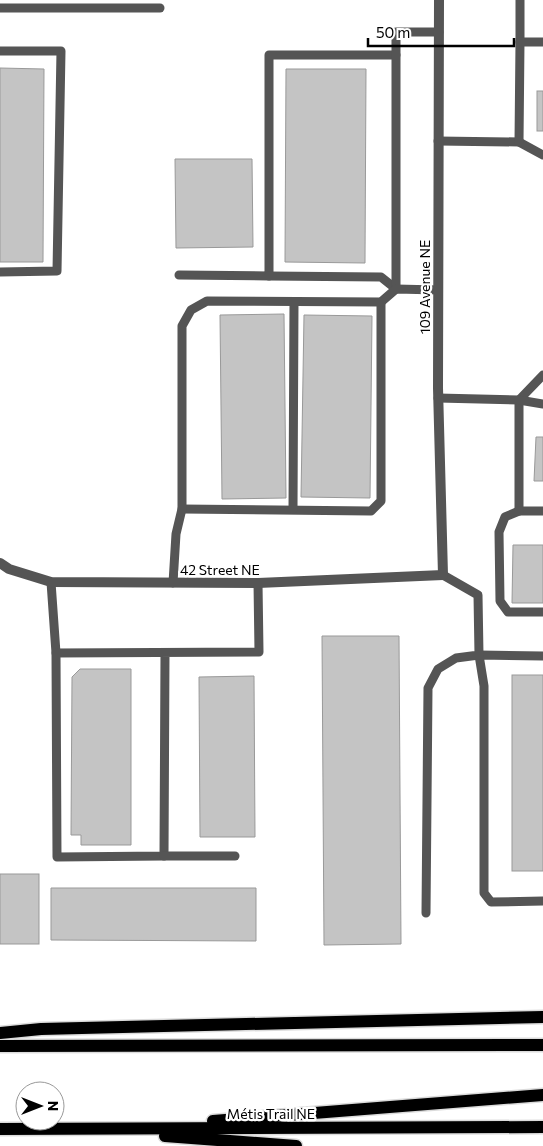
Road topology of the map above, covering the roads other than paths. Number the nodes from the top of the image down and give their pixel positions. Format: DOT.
graph roads {
  1 [pos="439,0"];
  2 [pos="520,0"];
  3 [pos="0,8"];
  4 [pos="160,8"];
  5 [pos="439,32"];
  6 [pos="520,42"];
  7 [pos="543,42"];
  8 [pos="0,51"];
  9 [pos="396,56"];
  10 [pos="438,141"];
  11 [pos="519,142"];
  12 [pos="543,155"];
  13 [pos="0,272"];
  14 [pos="179,275"];
  15 [pos="268,276"];
  16 [pos="396,289"];
  17 [pos="438,290"];
  18 [pos="294,302"];
  19 [pos="381,302"];
  20 [pos="543,375"];
  21 [pos="438,398"];
  22 [pos="518,400"];
  23 [pos="543,404"];
  24 [pos="182,509"];
  25 [pos="293,509"];
  26 [pos="518,511"];
  27 [pos="543,511"];
  28 [pos="0,563"];
  29 [pos="442,575"];
  30 [pos="51,582"];
  31 [pos="173,582"];
  32 [pos="258,582"];
  33 [pos="543,612"];
  34 [pos="56,653"];
  35 [pos="165,653"];
  36 [pos="479,656"];
  37 [pos="543,656"];
  38 [pos="164,856"];
  39 [pos="235,856"];
  40 [pos="543,901"];
  41 [pos="426,913"];
  42 [pos="543,1017"];
  43 [pos="0,1033"];
  44 [pos="543,1045"];
  45 [pos="0,1046"];
  46 [pos="543,1095"];
  47 [pos="543,1127"];
  48 [pos="0,1129"];
  49 [pos="73,1129"];
  50 [pos="296,1146"];
  1 -- 5 [label="street, 109 Avenue NE"];
  2 -- 6 [label="lane"];
  3 -- 4 [label="lane"];
  5 -- 9 [label="lane"];
  5 -- 10 [label="street, 109 Avenue NE"];
  6 -- 7 [label="lane"];
  6 -- 11 [label="lane"];
  8 -- 13 [label="lane"];
  9 -- 15 [label="lane"];
  9 -- 16 [label="lane"];
  10 -- 11 [label="lane"];
  10 -- 17 [label="street, 109 Avenue NE"];
  11 -- 12 [label="lane"];
  14 -- 15 [label="lane"];
  15 -- 16 [label="lane"];
  16 -- 17 [label="lane"];
  16 -- 19 [label="lane"];
  17 -- 21 [label="street, 109 Avenue NE"];
  18 -- 19 [label="lane"];
  18 -- 24 [label="lane"];
  18 -- 25 [label="lane"];
  19 -- 25 [label="lane"];
  20 -- 22 [label="lane"];
  21 -- 22 [label="lane"];
  21 -- 29 [label="street, 109 Avenue NE"];
  22 -- 23 [label="lane"];
  22 -- 26 [label="lane"];
  24 -- 25 [label="lane"];
  24 -- 31 [label="lane"];
  26 -- 27 [label="lane"];
  26 -- 33 [label="lane"];
  28 -- 30 [label="street, 42 Street NE"];
  29 -- 32 [label="street, 42 Street NE"];
  29 -- 36 [label="lane"];
  30 -- 31 [label="street, 42 Street NE"];
  30 -- 34 [label="lane"];
  31 -- 32 [label="street, 42 Street NE"];
  32 -- 35 [label="lane"];
  34 -- 35 [label="lane"];
  34 -- 38 [label="lane"];
  35 -- 38 [label="lane"];
  36 -- 37 [label="lane"];
  36 -- 40 [label="lane"];
  36 -- 41 [label="lane"];
  38 -- 39 [label="lane"];
  42 -- 43 [label="main road"];
  44 -- 45 [label="main road"];
  46 -- 49 [label="main road"];
  47 -- 49 [label="main road, Métis Trail NE"];
  48 -- 49 [label="main road, Métis Trail NE"];
  49 -- 50 [label="main road"];
}
